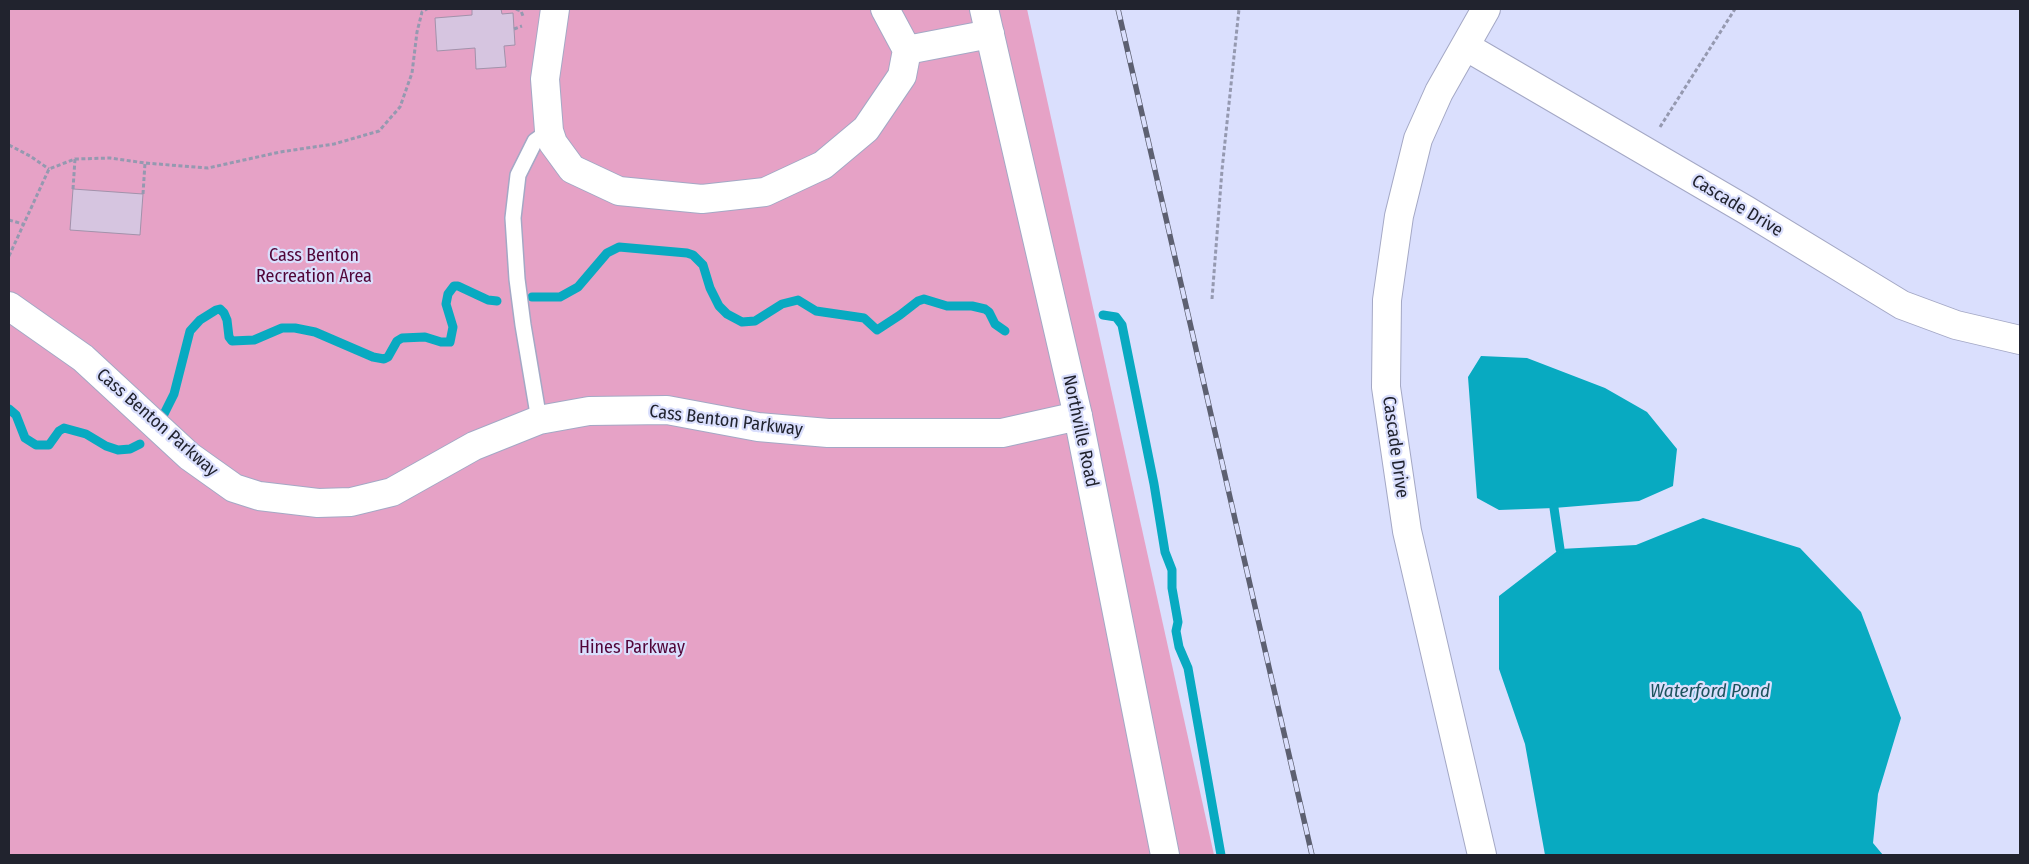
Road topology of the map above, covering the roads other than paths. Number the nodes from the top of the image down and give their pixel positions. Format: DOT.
graph roads {
  1 [pos="555,9"];
  2 [pos="885,9"];
  3 [pos="1486,9"];
  4 [pos="987,22"];
  5 [pos="1466,46"];
  6 [pos="907,50"];
  7 [pos="549,131"];
  8 [pos="9,306"];
  9 [pos="2020,340"];
  10 [pos="1078,416"];
  11 [pos="539,420"];
  12 [pos="1165,855"];
  13 [pos="1482,855"];
  1 -- 7 [label="street"];
  2 -- 6 [label="street"];
  3 -- 5 [label="street, Cascade Drive"];
  4 -- 6 [label="street"];
  4 -- 10 [label="street, Northville Road"];
  5 -- 9 [label="street, Cascade Drive"];
  5 -- 13 [label="street, Cascade Drive"];
  6 -- 7 [label="street"];
  7 -- 11 [label="lane"];
  8 -- 11 [label="street, Cass Benton Parkway"];
  10 -- 11 [label="street, Cass Benton Parkway"];
  10 -- 12 [label="street, Northville Road"];
}
